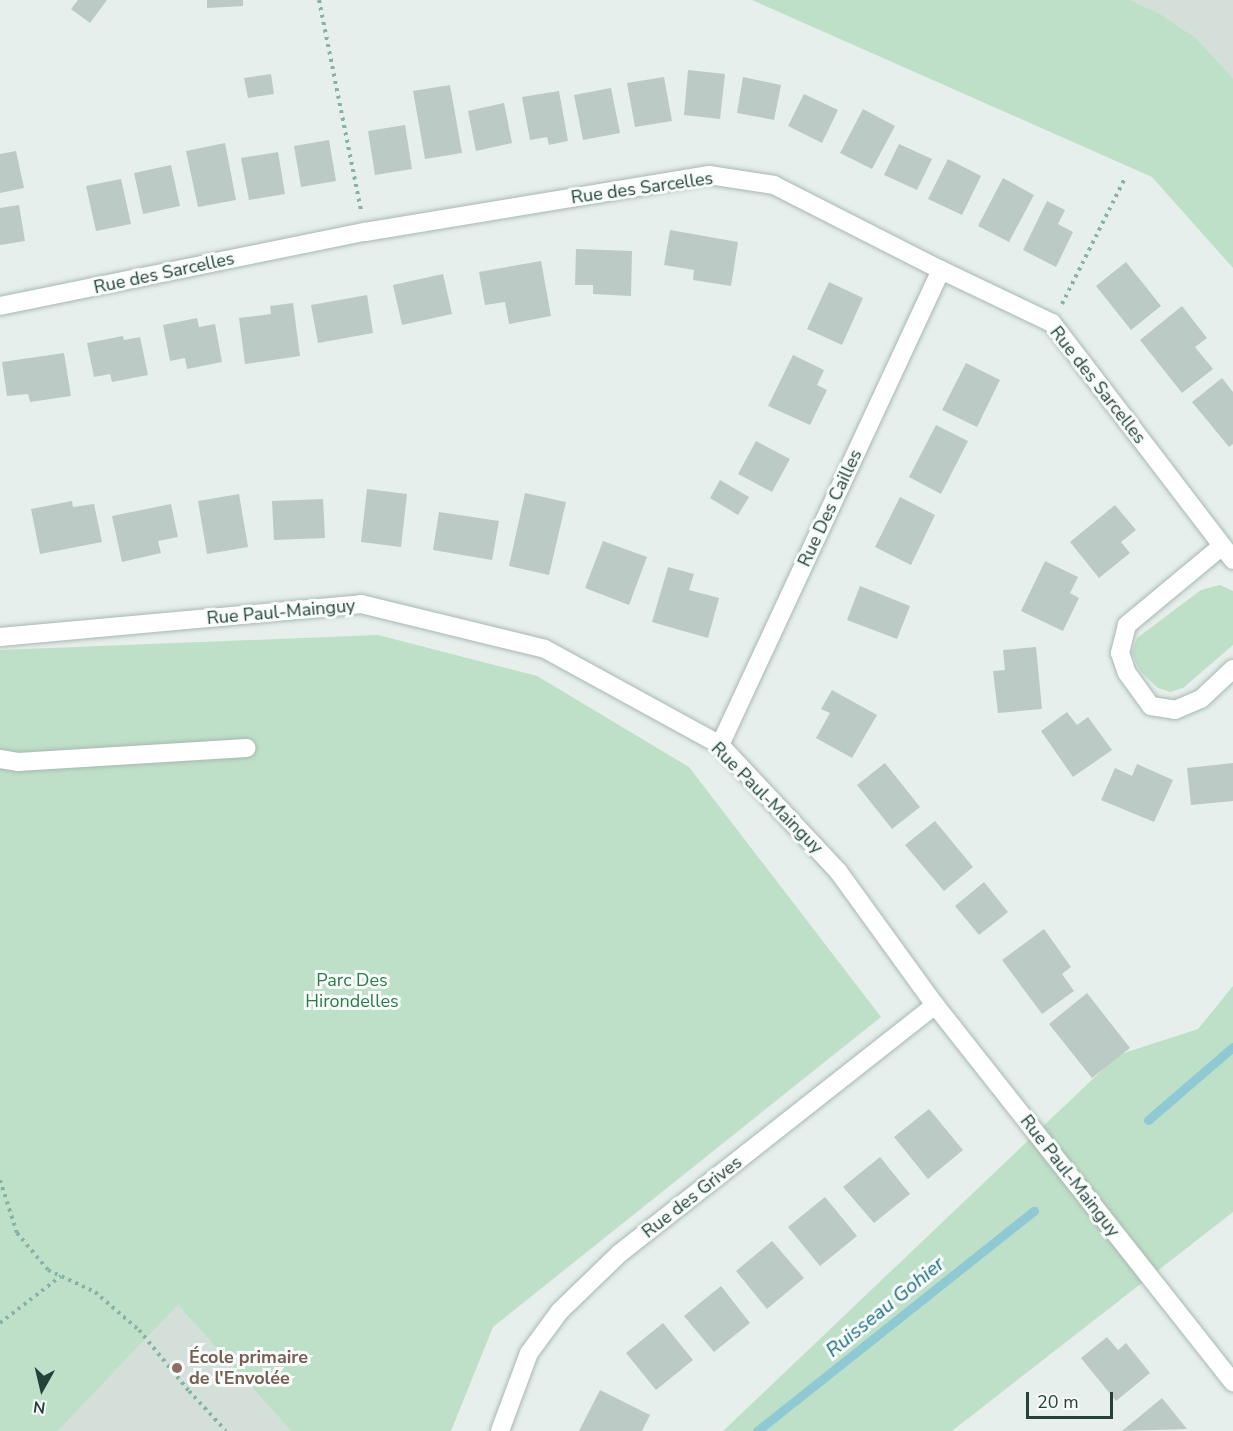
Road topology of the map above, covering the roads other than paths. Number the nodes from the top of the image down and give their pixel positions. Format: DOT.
graph roads {
  1 [pos="940,270"];
  2 [pos="0,306"];
  3 [pos="1228,553"];
  4 [pos="0,637"];
  5 [pos="1233,669"];
  6 [pos="720,745"];
  7 [pos="247,748"];
  8 [pos="0,759"];
  9 [pos="935,1005"];
  10 [pos="1233,1383"];
  11 [pos="500,1431"];
  1 -- 2 [label="street, Rue des Sarcelles"];
  1 -- 3 [label="street, Rue des Sarcelles"];
  1 -- 6 [label="street, Rue Des Cailles"];
  3 -- 5 [label="street, Rue des Sarcelles"];
  4 -- 6 [label="street, Rue Paul-Mainguy"];
  6 -- 9 [label="street, Rue Paul-Mainguy"];
  7 -- 8 [label="street"];
  9 -- 10 [label="street, Rue Paul-Mainguy"];
  9 -- 11 [label="street, Rue des Grives"];
}
